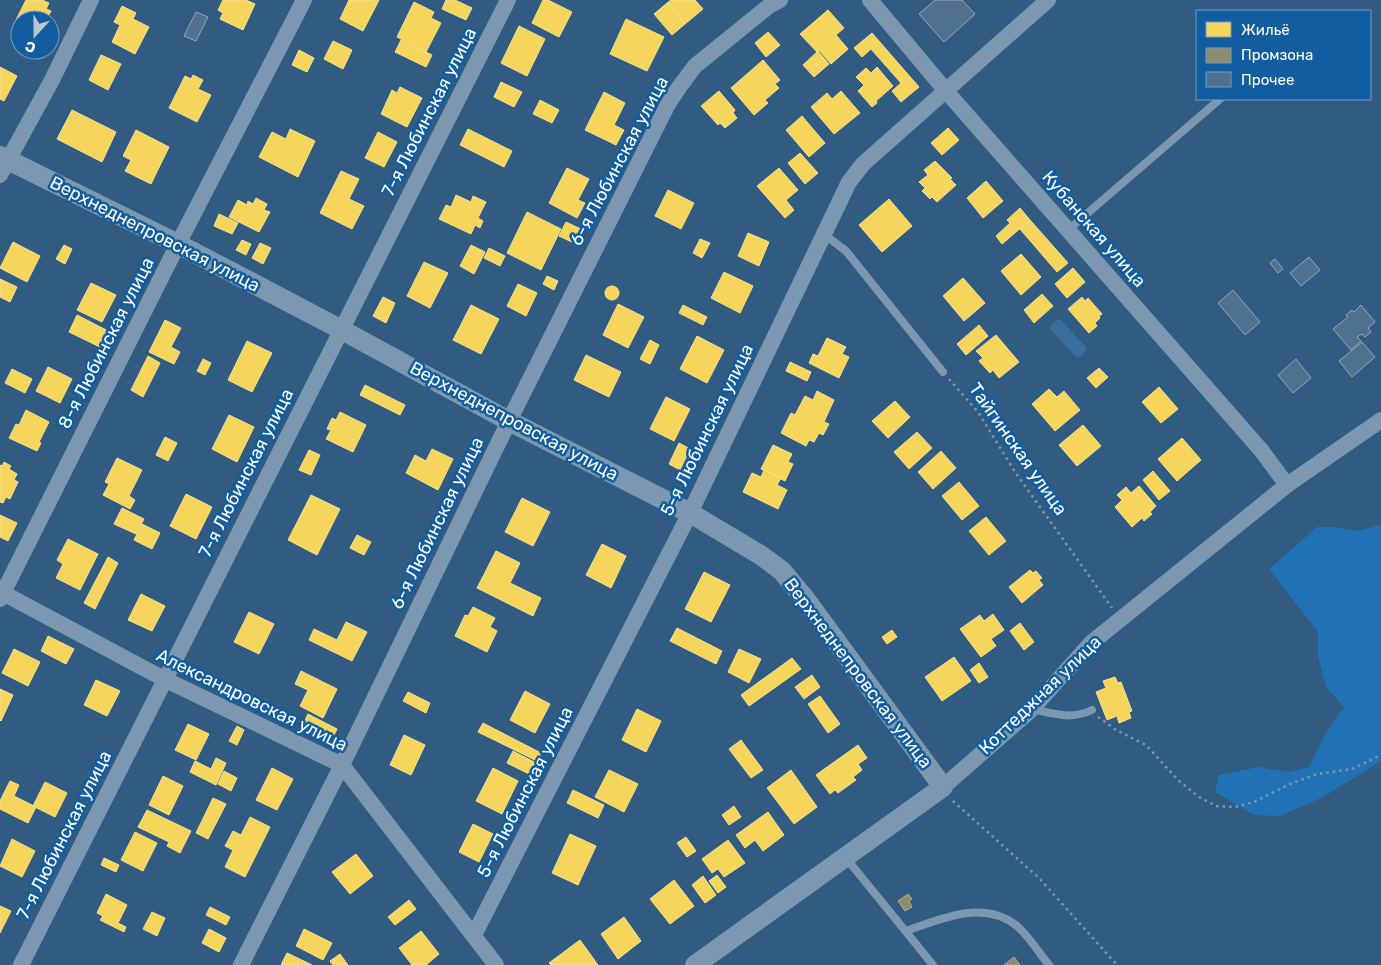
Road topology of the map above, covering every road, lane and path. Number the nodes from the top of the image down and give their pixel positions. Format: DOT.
graph roads {
  1 [pos="91,0"];
  2 [pos="304,0"];
  3 [pos="508,0"];
  4 [pos="780,0"];
  5 [pos="870,0"];
  6 [pos="1048,0"];
  7 [pos="946,91"];
  8 [pos="1219,100"];
  9 [pos="3,164"];
  10 [pos="1068,230"];
  11 [pos="825,235"];
  12 [pos="178,244"];
  13 [pos="342,330"];
  14 [pos="943,372"];
  15 [pos="1381,420"];
  16 [pos="510,421"];
  17 [pos="1287,486"];
  18 [pos="690,513"];
  19 [pos="1,596"];
  20 [pos="1120,620"];
  21 [pos="164,679"];
  22 [pos="1032,709"];
  23 [pos="1092,710"];
  24 [pos="1381,755"];
  25 [pos="342,765"];
  26 [pos="942,788"];
  27 [pos="845,856"];
  28 [pos="906,931"];
  29 [pos="474,935"];
  30 [pos="21,965"];
  31 [pos="241,965"];
  32 [pos="496,965"];
  33 [pos="695,965"];
  34 [pos="933,965"];
  35 [pos="1049,965"];
  36 [pos="1117,965"];
  1 -- 9 [label="street"];
  2 -- 12 [label="street, 8-я Любинская улица"];
  3 -- 13 [label="street, 7-я Любинская улица"];
  4 -- 16 [label="street, 6-я Любинская улица"];
  5 -- 7 [label="street, Кубанская улица"];
  6 -- 7 [label="street, 5-я Любинская улица"];
  7 -- 10 [label="street, Кубанская улица"];
  7 -- 11 [label="street, 5-я Любинская улица"];
  8 -- 10 [label="lane"];
  9 -- 12 [label="street, Верхнеднепровская улица"];
  10 -- 17 [label="street, Кубанская улица"];
  11 -- 14 [label="lane"];
  11 -- 18 [label="street, 5-я Любинская улица"];
  12 -- 13 [label="street, Верхнеднепровская улица"];
  12 -- 19 [label="street, 8-я Любинская улица"];
  13 -- 16 [label="street, Верхнеднепровская улица"];
  13 -- 21 [label="street, 7-я Любинская улица"];
  14 -- 20 [label="path, Тайгинская улица"];
  15 -- 17 [label="street, Коттеджная улица"];
  16 -- 18 [label="street, Верхнеднепровская улица"];
  16 -- 25 [label="street, 6-я Любинская улица"];
  17 -- 20 [label="street, Коттеджная улица"];
  18 -- 26 [label="street, Верхнеднепровская улица"];
  18 -- 29 [label="street, 5-я Любинская улица"];
  19 -- 21 [label="street, Александровская улица"];
  20 -- 22 [label="street, Коттеджная улица"];
  21 -- 25 [label="street, Александровская улица"];
  21 -- 30 [label="street, 7-я Любинская улица"];
  22 -- 23 [label="lane"];
  22 -- 26 [label="street, Коттеджная улица"];
  23 -- 24 [label="path"];
  25 -- 29 [label="street, Александровская улица"];
  25 -- 31 [label="street, 6-я Любинская улица"];
  26 -- 27 [label="street, Коттеджная улица"];
  26 -- 36 [label="path"];
  27 -- 28 [label="lane"];
  27 -- 33 [label="street, Коттеджная улица"];
  28 -- 34 [label="lane"];
  28 -- 35 [label="lane"];
  29 -- 32 [label="street, Александровская улица"];
}
